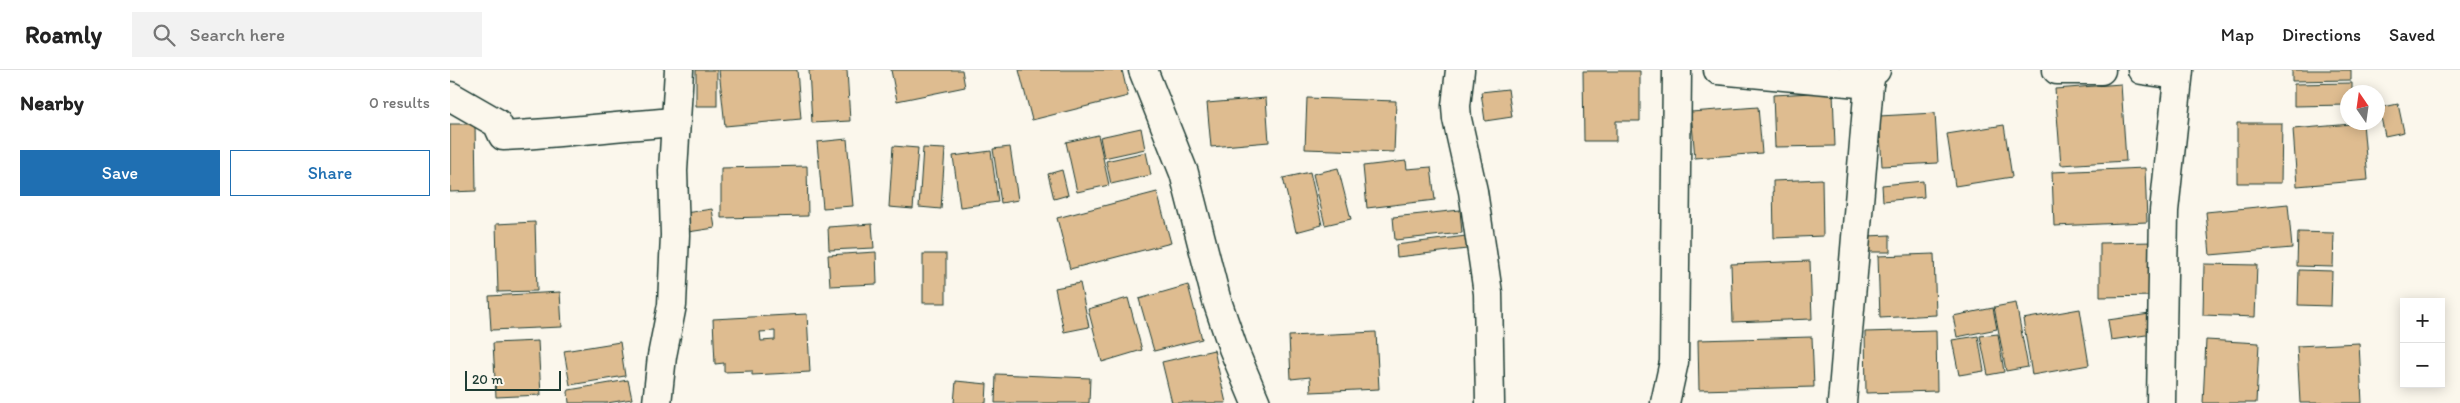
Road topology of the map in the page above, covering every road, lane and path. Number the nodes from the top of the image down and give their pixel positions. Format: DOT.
graph roads {
  1 [pos="679,70"];
  2 [pos="1143,70"];
  3 [pos="1460,70"];
  4 [pos="1677,70"];
  5 [pos="1718,70"];
  6 [pos="2057,70"];
  7 [pos="2101,70"];
  8 [pos="2142,70"];
  9 [pos="2178,72"];
  10 [pos="1872,77"];
  11 [pos="450,96"];
  12 [pos="675,122"];
  13 [pos="657,403"];
  14 [pos="1256,403"];
  15 [pos="1490,403"];
  16 [pos="1665,403"];
  17 [pos="1842,403"];
  18 [pos="2161,403"];
  1 -- 12 [label="street"];
  2 -- 14 [label="street"];
  3 -- 15 [label="street"];
  4 -- 16 [label="street"];
  5 -- 10 [label="street"];
  6 -- 7 [label="street"];
  8 -- 9 [label="street"];
  9 -- 18 [label="street"];
  10 -- 17 [label="street"];
  11 -- 12 [label="street"];
  12 -- 13 [label="street"];
}
